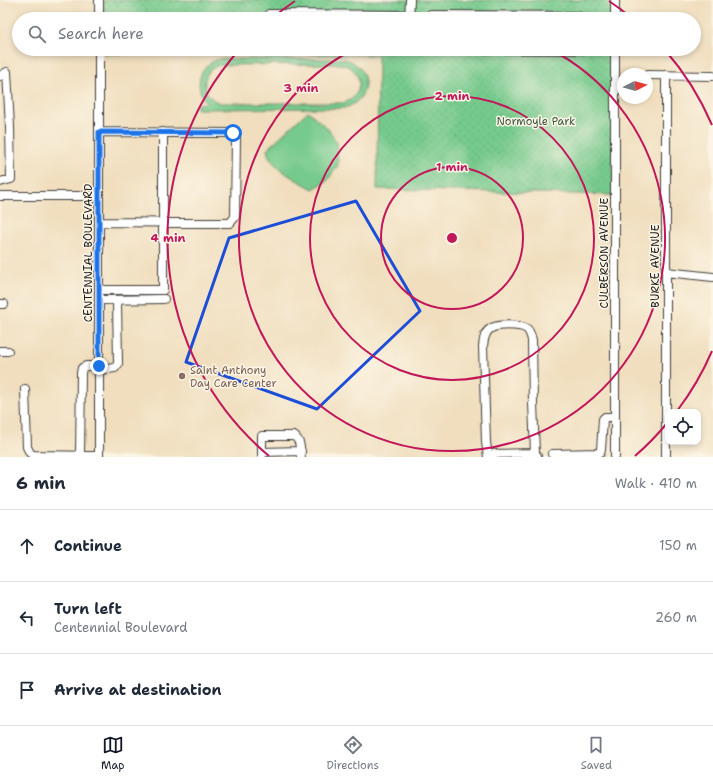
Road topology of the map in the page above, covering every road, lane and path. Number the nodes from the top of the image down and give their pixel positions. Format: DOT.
graph roads {
  1 [pos="99,0"];
  2 [pos="410,0"];
  3 [pos="615,0"];
  4 [pos="99,12"];
  5 [pos="409,12"];
  6 [pos="615,12"];
  7 [pos="99,56"];
  8 [pos="616,56"];
  9 [pos="618,68"];
  10 [pos="653,75"];
  11 [pos="0,76"];
  12 [pos="666,76"];
  13 [pos="713,76"];
  14 [pos="619,104"];
  15 [pos="99,132"];
  16 [pos="163,132"];
  17 [pos="0,182"];
  18 [pos="0,196"];
  19 [pos="99,196"];
  20 [pos="99,222"];
  21 [pos="163,223"];
  22 [pos="666,272"];
  23 [pos="713,277"];
  24 [pos="99,290"];
  25 [pos="99,300"];
  26 [pos="118,300"];
  27 [pos="164,300"];
  28 [pos="99,368"];
  29 [pos="26,389"];
  30 [pos="615,417"];
  31 [pos="262,454"];
  32 [pos="301,454"];
  33 [pos="536,455"];
  34 [pos="557,455"];
  35 [pos="80,456"];
  36 [pos="99,457"];
  37 [pos="488,457"];
  38 [pos="615,457"];
  39 [pos="666,457"];
  1 -- 4 [label="street"];
  2 -- 5 [label="street"];
  3 -- 6 [label="street"];
  7 -- 15 [label="street, CENTENNIAL BOULEVARD"];
  8 -- 9 [label="street, CULBERSON AVENUE"];
  10 -- 12 [label="street"];
  11 -- 17 [label="street"];
  12 -- 13 [label="street"];
  12 -- 22 [label="street, BURKE AVENUE"];
  14 -- 30 [label="street, CULBERSON AVENUE"];
  15 -- 16 [label="street"];
  15 -- 19 [label="street, CENTENNIAL BOULEVARD"];
  16 -- 21 [label="street"];
  16 -- 21 [label="street"];
  18 -- 19 [label="street"];
  19 -- 20 [label="street, CENTENNIAL BOULEVARD"];
  20 -- 21 [label="street"];
  20 -- 24 [label="street, CENTENNIAL BOULEVARD"];
  21 -- 24 [label="street"];
  22 -- 23 [label="street"];
  22 -- 39 [label="street, BURKE AVENUE"];
  24 -- 25 [label="street, CENTENNIAL BOULEVARD"];
  25 -- 26 [label="street"];
  25 -- 28 [label="street, CENTENNIAL BOULEVARD"];
  26 -- 27 [label="street"];
  26 -- 28 [label="street"];
  28 -- 35 [label="street"];
  28 -- 36 [label="street, CENTENNIAL BOULEVARD"];
  29 -- 35 [label="street"];
  30 -- 34 [label="street"];
  30 -- 38 [label="street, CULBERSON AVENUE"];
  31 -- 32 [label="street"];
  31 -- 32 [label="street"];
  33 -- 37 [label="street"];
  33 -- 37 [label="street"];
  35 -- 36 [label="street"];
}
